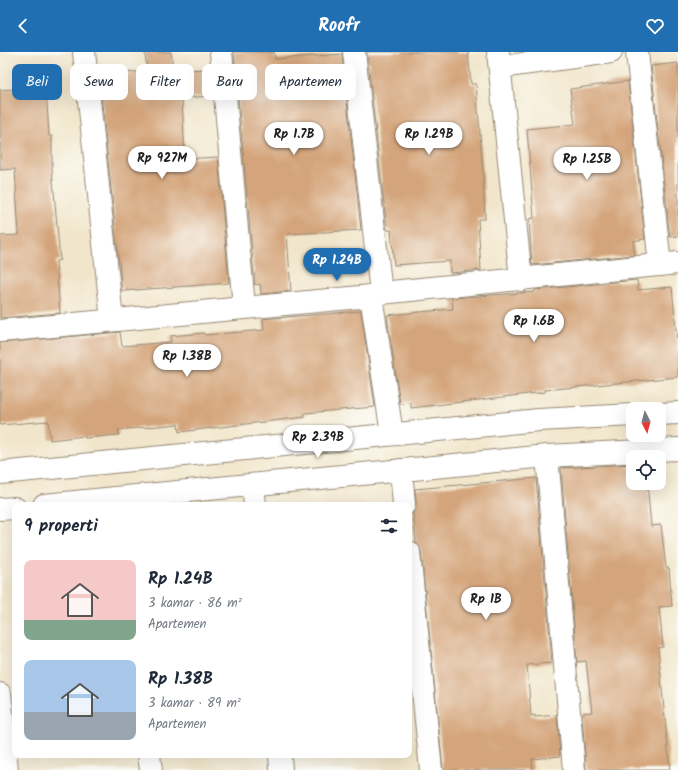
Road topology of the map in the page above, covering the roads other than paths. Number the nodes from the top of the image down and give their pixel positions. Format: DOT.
graph roads {
  1 [pos="84,52"];
  2 [pos="221,52"];
  3 [pos="354,52"];
  4 [pos="611,52"];
  5 [pos="637,52"];
  6 [pos="499,60"];
  7 [pos="669,264"];
  8 [pos="522,280"];
  9 [pos="376,294"];
  10 [pos="244,307"];
  11 [pos="112,320"];
  12 [pos="0,331"];
  13 [pos="678,413"];
  14 [pos="666,414"];
  15 [pos="626,415"];
  16 [pos="392,434"];
  17 [pos="678,449"];
  18 [pos="547,456"];
  19 [pos="401,470"];
  20 [pos="0,473"];
  21 [pos="254,495"];
  22 [pos="124,501"];
  23 [pos="104,502"];
  24 [pos="404,502"];
  25 [pos="12,508"];
  26 [pos="0,509"];
  27 [pos="412,582"];
  28 [pos="0,694"];
  29 [pos="149,758"];
  30 [pos="280,758"];
  31 [pos="7,770"];
  32 [pos="151,770"];
  33 [pos="281,770"];
  34 [pos="431,770"];
  35 [pos="574,770"];
  1 -- 11 [label="street"];
  2 -- 10 [label="street"];
  3 -- 9 [label="street"];
  4 -- 6 [label="street"];
  5 -- 7 [label="street"];
  6 -- 8 [label="street"];
  7 -- 8 [label="street"];
  8 -- 9 [label="street"];
  9 -- 10 [label="street"];
  9 -- 16 [label="street"];
  10 -- 11 [label="street"];
  11 -- 12 [label="street"];
  13 -- 14 [label="street"];
  15 -- 16 [label="street"];
  16 -- 20 [label="street"];
  17 -- 18 [label="street"];
  18 -- 19 [label="street"];
  18 -- 35 [label="street"];
  19 -- 21 [label="street"];
  19 -- 24 [label="street"];
  21 -- 22 [label="street"];
  22 -- 23 [label="street"];
  25 -- 26 [label="street"];
  27 -- 34 [label="street"];
  28 -- 31 [label="street"];
  29 -- 32 [label="street"];
  30 -- 33 [label="street"];
}
